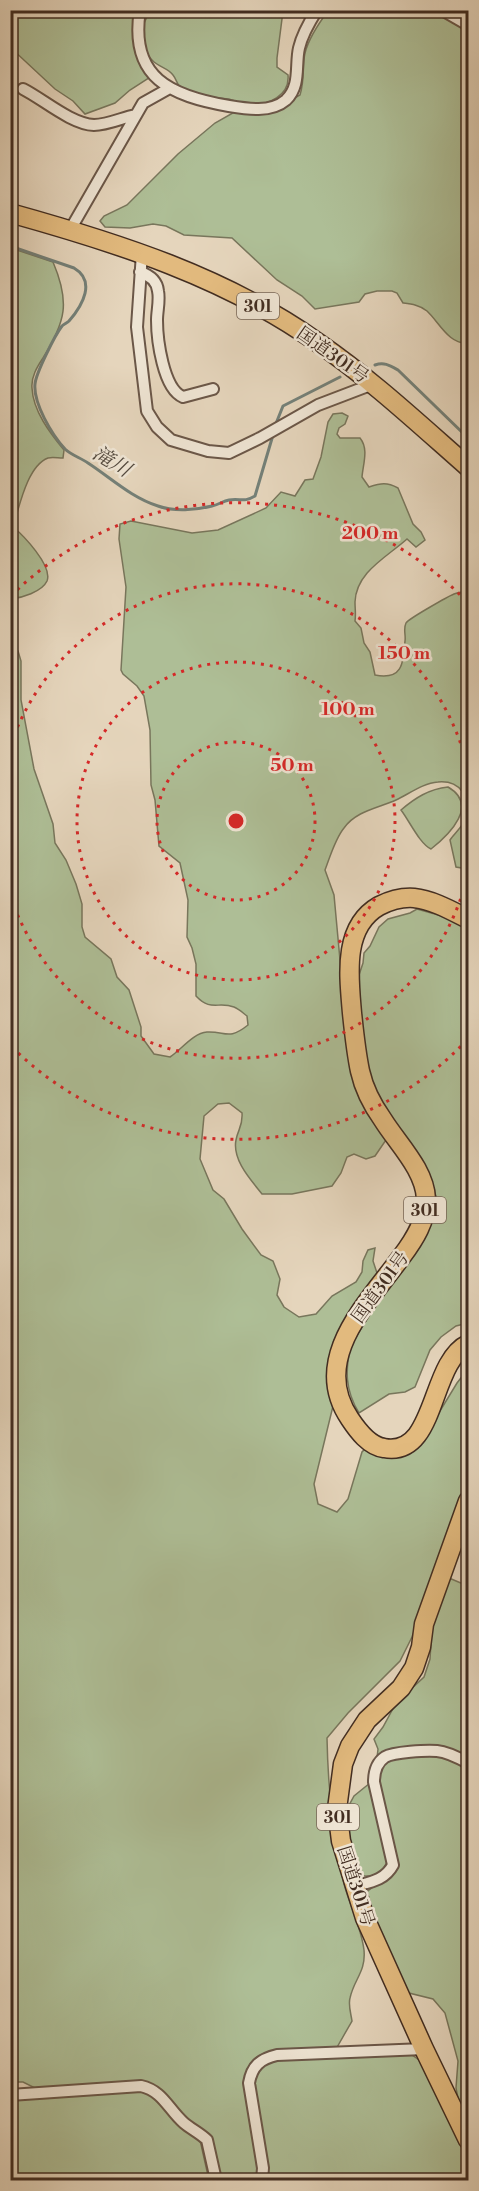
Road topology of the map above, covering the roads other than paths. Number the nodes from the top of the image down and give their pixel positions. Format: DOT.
graph roads {
  1 [pos="140,10"];
  2 [pos="317,10"];
  3 [pos="442,10"];
  4 [pos="468,25"];
  5 [pos="23,89"];
  6 [pos="168,89"];
  7 [pos="135,115"];
  8 [pos="10,213"];
  9 [pos="70,230"];
  10 [pos="141,263"];
  11 [pos="373,384"];
  12 [pos="213,389"];
  13 [pos="468,467"];
  14 [pos="468,919"];
  15 [pos="468,1344"];
  16 [pos="468,1502"];
  17 [pos="468,1763"];
  18 [pos="356,1886"];
  19 [pos="424,2049"];
  20 [pos="10,2095"];
  21 [pos="468,2140"];
  22 [pos="216,2181"];
  23 [pos="262,2181"];
  1 -- 6 [label="street"];
  2 -- 6 [label="street"];
  3 -- 4 [label="street"];
  5 -- 7 [label="street"];
  6 -- 7 [label="street"];
  7 -- 9 [label="street"];
  8 -- 9 [label="highway, 国道301号 / 301"];
  9 -- 10 [label="highway, 国道301号 / 301"];
  10 -- 11 [label="highway, 国道301号 / 301"];
  10 -- 11 [label="street"];
  10 -- 12 [label="street"];
  11 -- 13 [label="highway, 国道301号 / 301"];
  14 -- 15 [label="highway, 国道301号 / 301"];
  16 -- 18 [label="highway, 国道301号 / 301"];
  17 -- 18 [label="street"];
  18 -- 19 [label="highway, 国道301号 / 301"];
  19 -- 21 [label="highway, 国道301号 / 301"];
  19 -- 23 [label="street"];
  20 -- 22 [label="street"];
}
